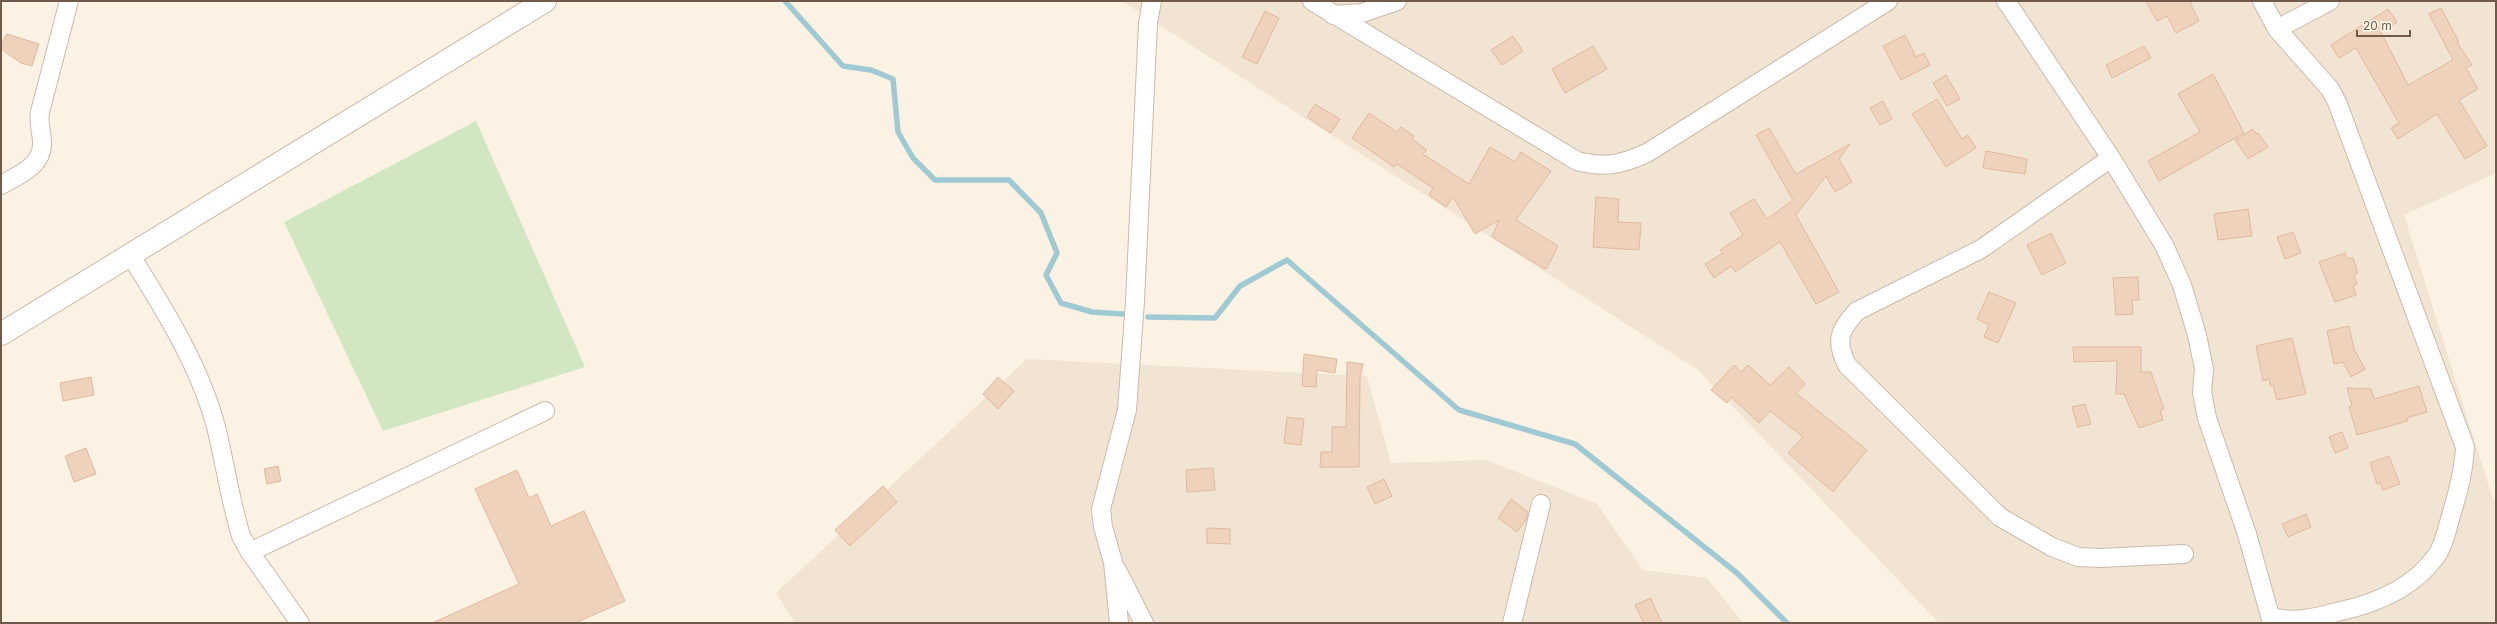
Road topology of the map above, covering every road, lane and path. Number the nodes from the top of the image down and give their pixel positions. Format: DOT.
graph roads {
  1 [pos="69,1"];
  2 [pos="545,1"];
  3 [pos="1152,1"];
  4 [pos="1312,1"];
  5 [pos="1396,1"];
  6 [pos="1888,1"];
  7 [pos="2006,1"];
  8 [pos="2262,1"];
  9 [pos="2330,1"];
  10 [pos="1333,15"];
  11 [pos="2277,29"];
  12 [pos="2111,158"];
  13 [pos="1,185"];
  14 [pos="131,256"];
  15 [pos="1,334"];
  16 [pos="545,411"];
  17 [pos="1541,504"];
  18 [pos="250,552"];
  19 [pos="2184,554"];
  20 [pos="1113,562"];
  21 [pos="2272,620"];
  22 [pos="300,623"];
  23 [pos="1119,623"];
  24 [pos="1144,623"];
  25 [pos="1512,623"];
  1 -- 13 [label="street"];
  2 -- 14 [label="street"];
  3 -- 20 [label="street"];
  4 -- 10 [label="street"];
  5 -- 10 [label="street"];
  6 -- 10 [label="street"];
  7 -- 12 [label="street"];
  8 -- 11 [label="street"];
  9 -- 11 [label="street"];
  11 -- 21 [label="street"];
  12 -- 19 [label="street"];
  12 -- 21 [label="street"];
  14 -- 15 [label="street"];
  14 -- 18 [label="street"];
  16 -- 18 [label="street"];
  17 -- 25 [label="street"];
  18 -- 22 [label="street"];
  20 -- 23 [label="street"];
  20 -- 24 [label="street"];
}
